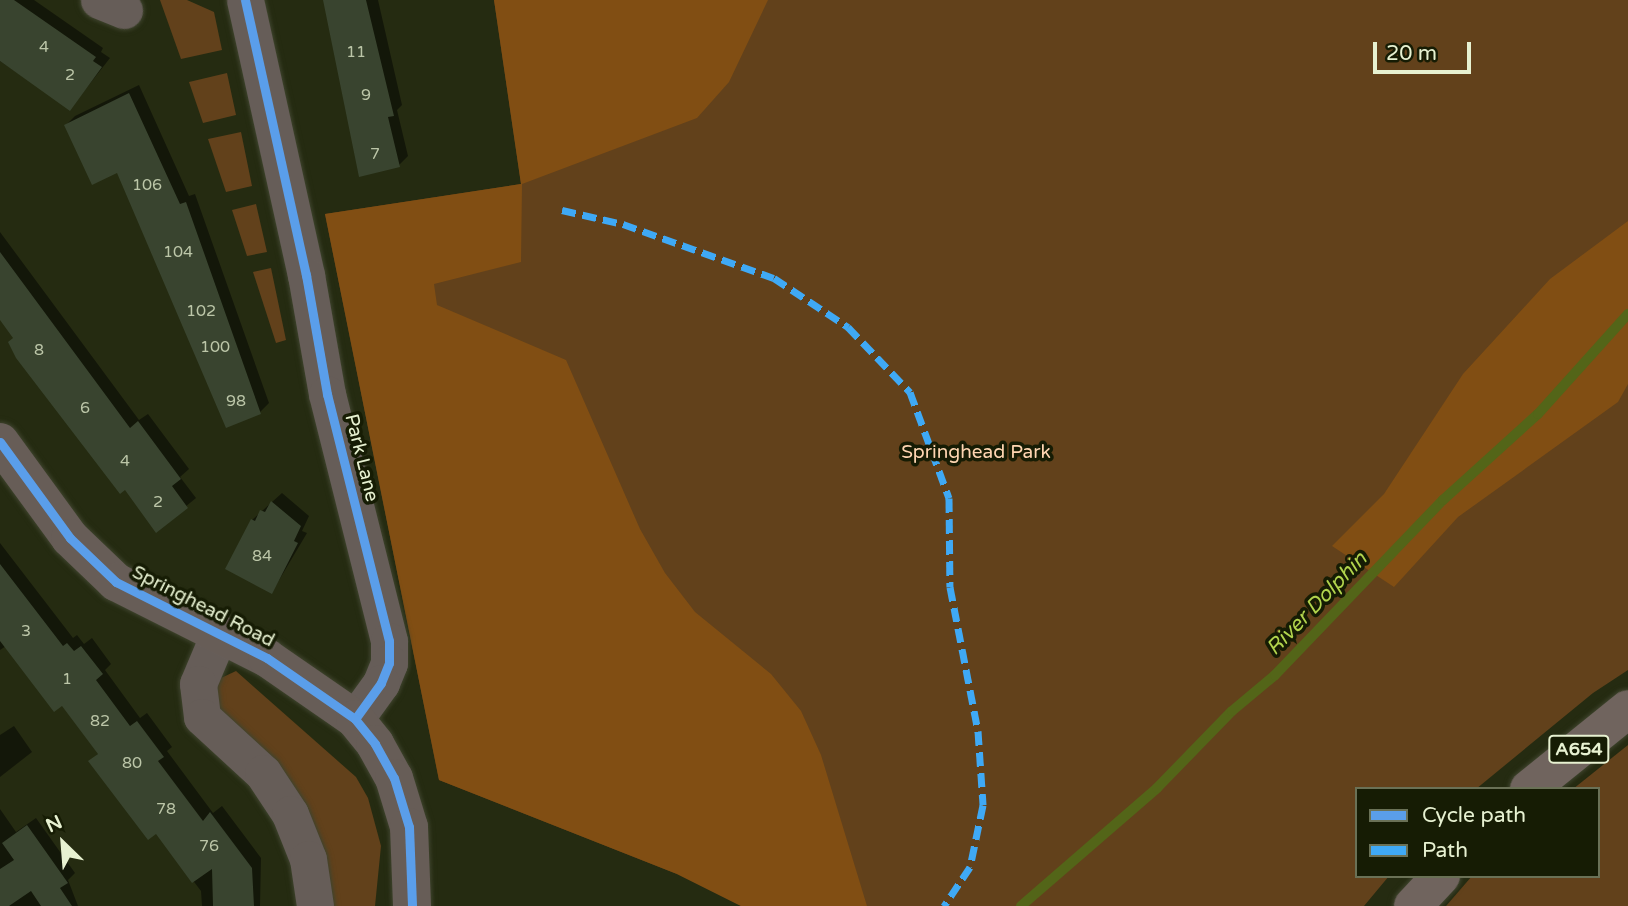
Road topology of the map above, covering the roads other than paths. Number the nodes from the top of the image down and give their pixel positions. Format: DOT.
graph roads {
  1 [pos="245,0"];
  2 [pos="0,442"];
  3 [pos="219,634"];
  4 [pos="1628,709"];
  5 [pos="355,719"];
  6 [pos="1531,787"];
  7 [pos="1439,878"];
  8 [pos="315,906"];
  9 [pos="412,906"];
  10 [pos="1413,906"];
  1 -- 5 [label="street, Park Lane"];
  2 -- 3 [label="street, Springhead Road"];
  3 -- 5 [label="street, Springhead Road"];
  3 -- 8 [label="street"];
  4 -- 6 [label="main road, A654"];
  5 -- 9 [label="street"];
  7 -- 10 [label="main road"];
}
